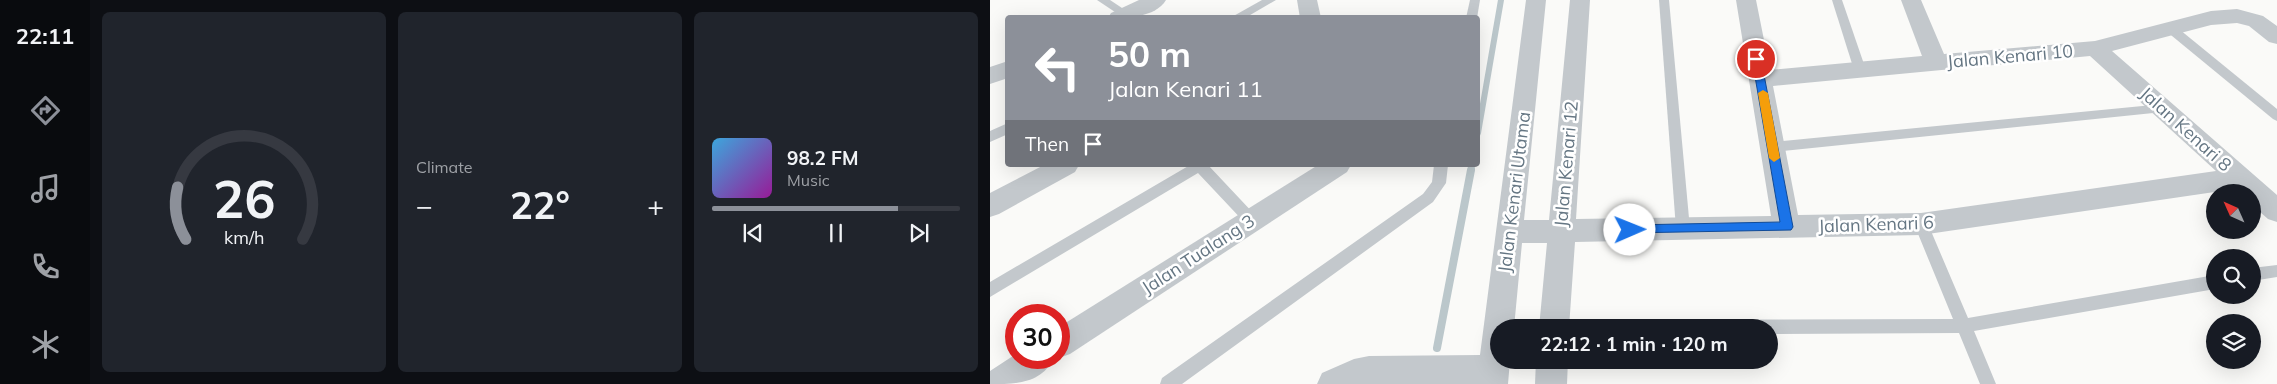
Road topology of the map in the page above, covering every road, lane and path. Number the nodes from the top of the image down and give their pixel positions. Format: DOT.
graph roads {
  1 [pos="1102,0"];
  2 [pos="1156,0"];
  3 [pos="1270,0"];
  4 [pos="1307,0"];
  5 [pos="1476,0"];
  6 [pos="1536,0"];
  7 [pos="1580,0"];
  8 [pos="1664,0"];
  9 [pos="1746,0"];
  10 [pos="1837,0"];
  11 [pos="1911,0"];
  12 [pos="1120,15"];
  13 [pos="1123,15"];
  14 [pos="1241,15"];
  15 [pos="1310,15"];
  16 [pos="1472,15"];
  17 [pos="2170,28"];
  18 [pos="2277,37"];
  19 [pos="2095,48"];
  20 [pos="1936,63"];
  21 [pos="1005,69"];
  22 [pos="1860,70"];
  23 [pos="990,76"];
  24 [pos="1760,78"];
  25 [pos="2163,108"];
  26 [pos="2277,116"];
  27 [pos="1005,130"];
  28 [pos="990,137"];
  29 [pos="1772,147"];
  30 [pos="1062,167"];
  31 [pos="1197,167"];
  32 [pos="1202,167"];
  33 [pos="1335,167"];
  34 [pos="1442,167"];
  35 [pos="2240,178"];
  36 [pos="990,206"];
  37 [pos="2277,210"];
  38 [pos="1251,220"];
  39 [pos="1921,224"];
  40 [pos="1787,227"];
  41 [pos="1683,229"];
  42 [pos="1560,231"];
  43 [pos="1509,232"];
  44 [pos="2277,271"];
  45 [pos="2261,274"];
  46 [pos="2206,284"];
  47 [pos="990,290"];
  48 [pos="1554,319"];
  49 [pos="1778,326"];
  50 [pos="1964,326"];
  51 [pos="1070,337"];
  52 [pos="1021,369"];
  53 [pos="1552,369"];
  54 [pos="1492,377"];
  55 [pos="998,384"];
  56 [pos="1168,384"];
  57 [pos="1333,384"];
  58 [pos="1551,384"];
  59 [pos="1988,384"];
  1 -- 12 [label="lane"];
  2 -- 13 [label="street"];
  3 -- 14 [label="lane"];
  4 -- 15 [label="street"];
  5 -- 16 [label="lane"];
  6 -- 43 [label="street, Jalan Kenari Utama"];
  7 -- 42 [label="street, Jalan Kenari 12"];
  8 -- 41 [label="lane"];
  9 -- 24 [label="street"];
  10 -- 22 [label="lane"];
  11 -- 20 [label="street"];
  17 -- 18 [label="street, Jalan Kenari 10"];
  17 -- 19 [label="street, Jalan Kenari 10"];
  17 -- 26 [label="lane"];
  19 -- 20 [label="street, Jalan Kenari 10"];
  19 -- 25 [label="street, Jalan Kenari 8"];
  20 -- 22 [label="street, Jalan Kenari 10"];
  21 -- 23 [label="street"];
  22 -- 24 [label="street, Jalan Kenari 10"];
  24 -- 29 [label="street"];
  25 -- 29 [label="lane"];
  25 -- 35 [label="street, Jalan Kenari 8"];
  27 -- 28 [label="lane"];
  29 -- 40 [label="street"];
  30 -- 36 [label="street"];
  31 -- 47 [label="lane"];
  32 -- 38 [label="lane"];
  33 -- 38 [label="street, Jalan Tualang 3"];
  34 -- 56 [label="lane"];
  35 -- 37 [label="street, Jalan Kenari 8"];
  35 -- 39 [label="street, Jalan Kenari 6"];
  38 -- 51 [label="street, Jalan Tualang 3"];
  39 -- 40 [label="street, Jalan Kenari 6"];
  39 -- 50 [label="lane"];
  40 -- 41 [label="street, Jalan Kenari 6"];
  41 -- 42 [label="street, Jalan Kenari 6"];
  42 -- 43 [label="street, Jalan Kenari 6"];
  42 -- 48 [label="street, Jalan Kenari 12"];
  43 -- 54 [label="street, Jalan Kenari Utama"];
  44 -- 45 [label="lane"];
  46 -- 50 [label="lane"];
  49 -- 50 [label="lane"];
  50 -- 59 [label="lane"];
  52 -- 55 [label="street"];
  53 -- 58 [label="street"];
  54 -- 57 [label="street"];
}
